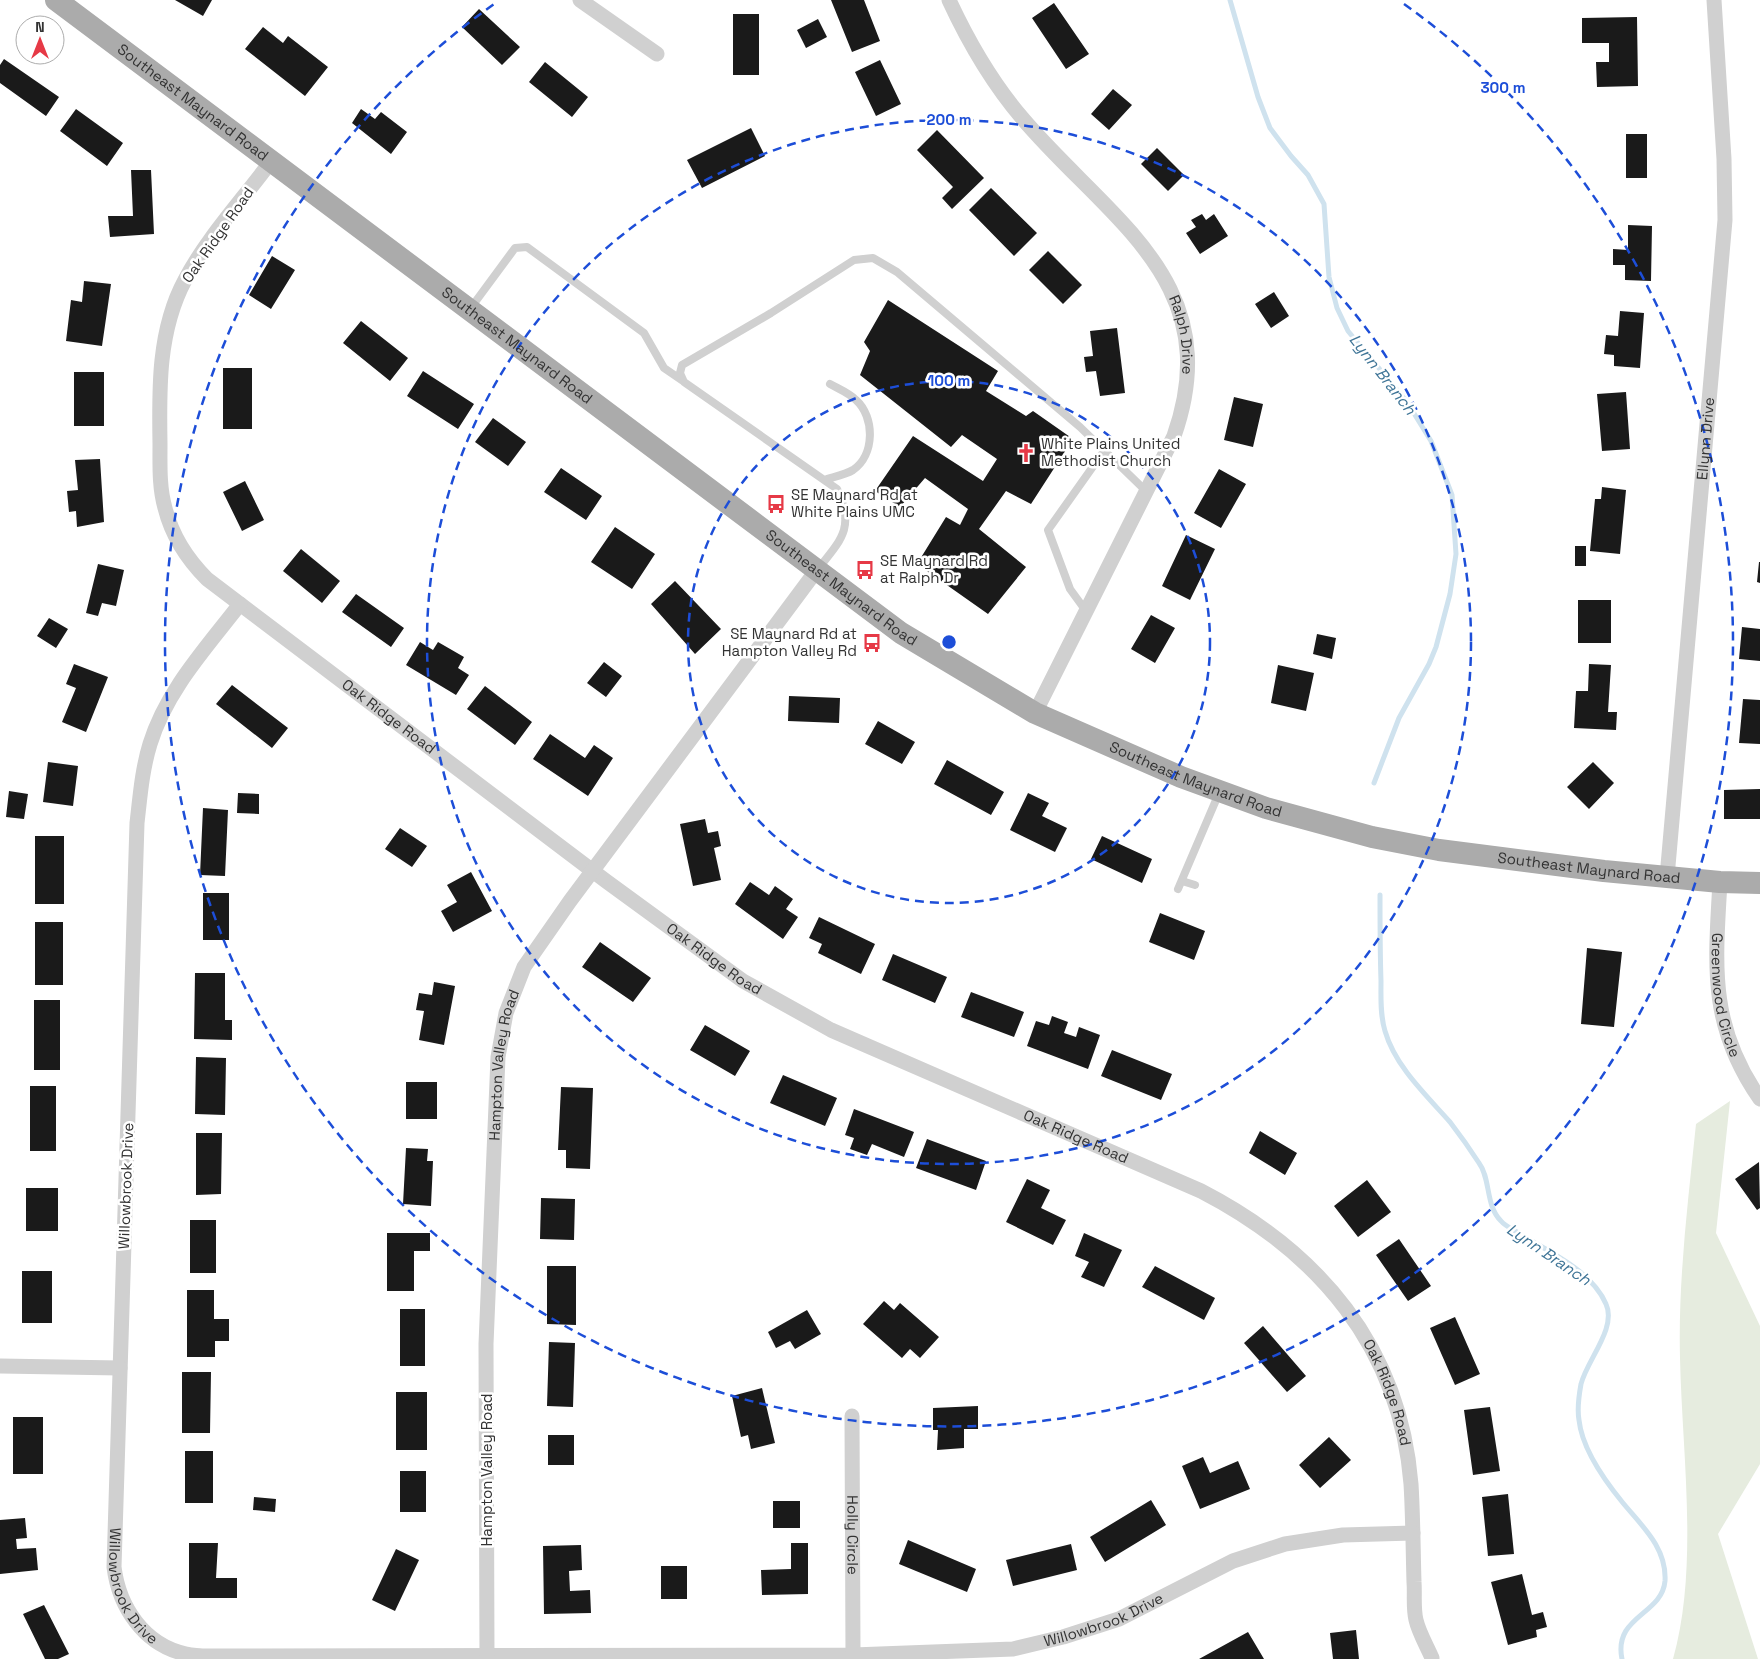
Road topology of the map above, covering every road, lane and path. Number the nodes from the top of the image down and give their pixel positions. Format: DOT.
graph roads {
  1 [pos="56,0"];
  2 [pos="580,0"];
  3 [pos="949,0"];
  4 [pos="1714,0"];
  5 [pos="657,54"];
  6 [pos="272,160"];
  7 [pos="470,309"];
  8 [pos="684,382"];
  9 [pos="830,384"];
  10 [pos="1104,451"];
  11 [pos="824,480"];
  12 [pos="1147,493"];
  13 [pos="816,571"];
  14 [pos="240,604"];
  15 [pos="1086,610"];
  16 [pos="1035,712"];
  17 [pos="1219,791"];
  18 [pos="593,871"];
  19 [pos="1667,877"];
  20 [pos="1182,881"];
  21 [pos="1720,882"];
  22 [pos="1760,884"];
  23 [pos="1195,885"];
  24 [pos="1178,889"];
  25 [pos="1760,1099"];
  26 [pos="0,1366"];
  27 [pos="120,1368"];
  28 [pos="852,1416"];
  29 [pos="1413,1533"];
  30 [pos="853,1655"];
  31 [pos="487,1658"];
  32 [pos="1432,1658"];
  1 -- 6 [label="main road, Southeast Maynard Road"];
  2 -- 5 [label="street"];
  3 -- 12 [label="street, Ralph Drive"];
  4 -- 19 [label="street, Ellynn Drive"];
  6 -- 7 [label="main road, Southeast Maynard Road"];
  6 -- 14 [label="street, Oak Ridge Road"];
  7 -- 8 [label="lane"];
  7 -- 13 [label="main road, Southeast Maynard Road"];
  8 -- 10 [label="lane"];
  8 -- 11 [label="lane"];
  9 -- 11 [label="lane"];
  10 -- 12 [label="lane"];
  10 -- 15 [label="lane"];
  11 -- 13 [label="lane"];
  12 -- 15 [label="street, Ralph Drive"];
  13 -- 16 [label="main road, Southeast Maynard Road"];
  13 -- 18 [label="street, Hampton Valley Road"];
  14 -- 18 [label="street, Oak Ridge Road"];
  14 -- 27 [label="street, Willowbrook Drive"];
  15 -- 16 [label="street, Ralph Drive"];
  16 -- 17 [label="main road, Southeast Maynard Road"];
  17 -- 19 [label="main road, Southeast Maynard Road"];
  17 -- 20 [label="lane"];
  18 -- 29 [label="street, Oak Ridge Road"];
  18 -- 31 [label="street, Hampton Valley Road"];
  19 -- 21 [label="main road, Southeast Maynard Road"];
  20 -- 23 [label="lane"];
  20 -- 24 [label="lane"];
  21 -- 22 [label="main road, Southeast Maynard Road"];
  21 -- 25 [label="street, Greenwood Circle"];
  26 -- 27 [label="street"];
  27 -- 31 [label="street, Willowbrook Drive"];
  28 -- 30 [label="street, Holly Circle"];
  29 -- 30 [label="street, Willowbrook Drive"];
  29 -- 32 [label="street, Oak Ridge Road"];
  30 -- 31 [label="street, Willowbrook Drive"];
}
